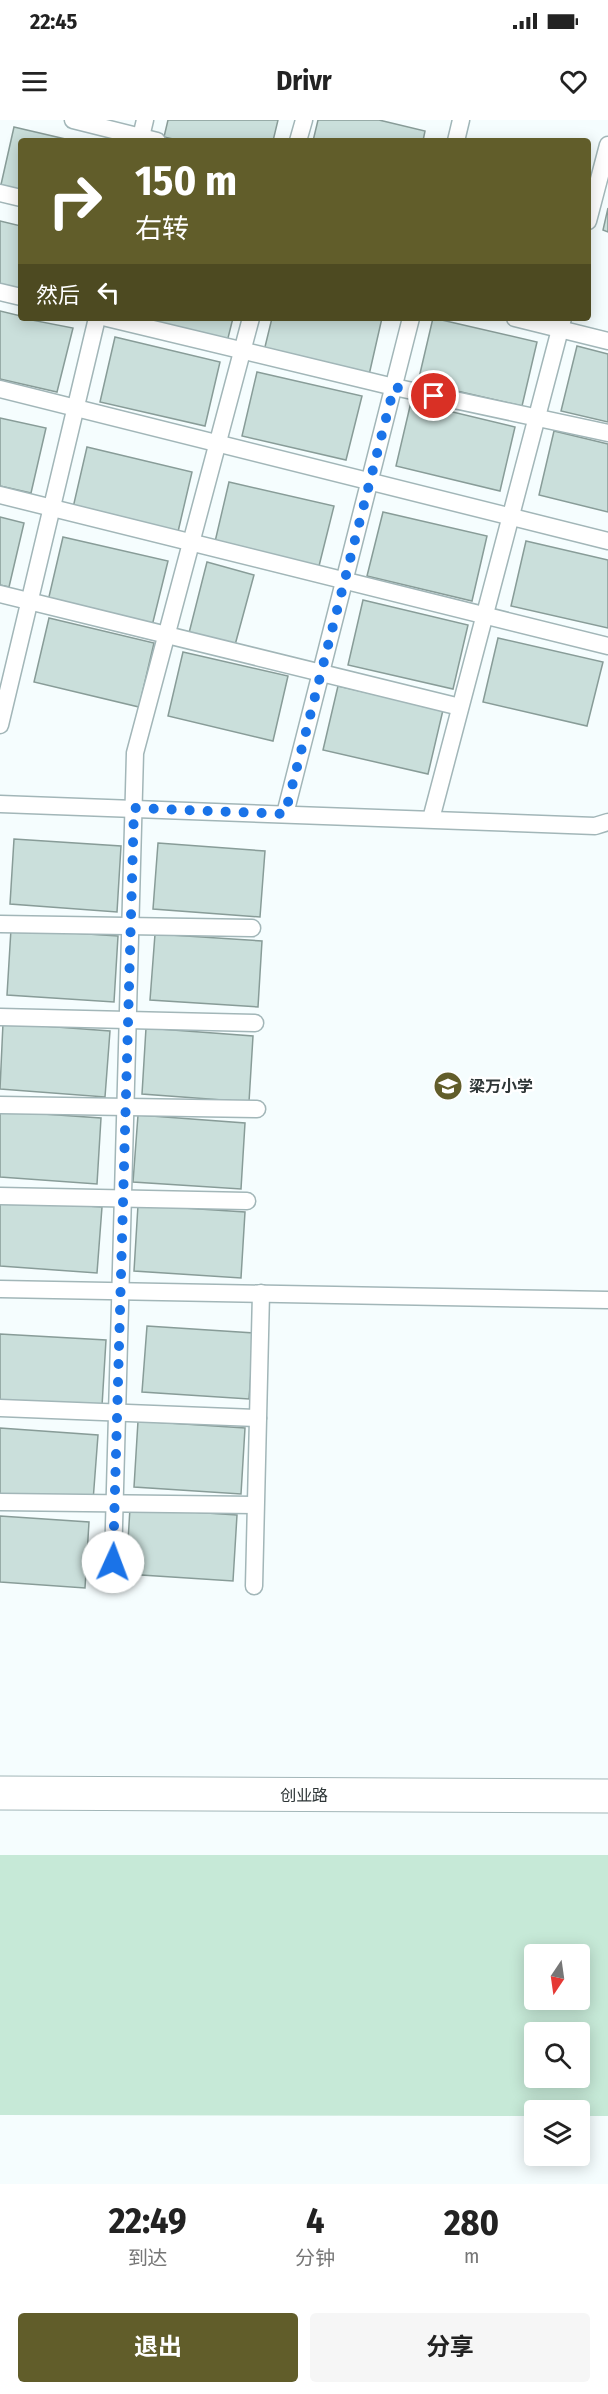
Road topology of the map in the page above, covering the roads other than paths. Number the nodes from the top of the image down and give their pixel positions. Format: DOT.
graph roads {
  1 [pos="73,120"];
  2 [pos="145,120"];
  3 [pos="304,120"];
  4 [pos="461,120"];
  5 [pos="139,138"];
  6 [pos="146,138"];
  7 [pos="299,138"];
  8 [pos="457,138"];
  9 [pos="608,145"];
  10 [pos="0,193"];
  11 [pos="18,197"];
  12 [pos="591,210"];
  13 [pos="0,292"];
  14 [pos="18,296"];
  15 [pos="96,321"];
  16 [pos="120,321"];
  17 [pos="250,321"];
  18 [pos="410,321"];
  19 [pos="543,321"];
  20 [pos="561,323"];
  21 [pos="608,341"];
  22 [pos="242,350"];
  23 [pos="394,387"];
  24 [pos="0,389"];
  25 [pos="76,408"];
  26 [pos="536,419"];
  27 [pos="608,433"];
  28 [pos="218,443"];
  29 [pos="369,481"];
  30 [pos="0,495"];
  31 [pos="52,508"];
  32 [pos="510,516"];
  33 [pos="608,541"];
  34 [pos="191,543"];
  35 [pos="344,581"];
  36 [pos="0,594"];
  37 [pos="30,602"];
  38 [pos="484,615"];
  39 [pos="166,635"];
  40 [pos="608,646"];
  41 [pos="321,673"];
  42 [pos="460,707"];
  43 [pos="0,725"];
  44 [pos="0,804"];
  45 [pos="134,808"];
  46 [pos="285,814"];
  47 [pos="431,819"];
  48 [pos="608,822"];
  49 [pos="0,924"];
  50 [pos="130,926"];
  51 [pos="252,928"];
  52 [pos="0,1017"];
  53 [pos="128,1020"];
  54 [pos="255,1023"];
  55 [pos="0,1105"];
  56 [pos="125,1107"];
  57 [pos="257,1109"];
  58 [pos="0,1196"];
  59 [pos="123,1199"];
  60 [pos="248,1201"];
  61 [pos="0,1289"];
  62 [pos="120,1291"];
  63 [pos="261,1293"];
  64 [pos="608,1299"];
  65 [pos="0,1408"];
  66 [pos="117,1412"];
  67 [pos="258,1418"];
  68 [pos="0,1502"];
  69 [pos="114,1504"];
  70 [pos="255,1505"];
  71 [pos="113,1562"];
  72 [pos="254,1586"];
  73 [pos="0,1794"];
  74 [pos="608,1796"];
  1 -- 5 [label="lane"];
  2 -- 6 [label="lane"];
  3 -- 7 [label="lane"];
  4 -- 8 [label="lane"];
  9 -- 12 [label="lane"];
  10 -- 11 [label="lane"];
  13 -- 14 [label="lane"];
  15 -- 25 [label="lane"];
  16 -- 22 [label="lane"];
  17 -- 22 [label="lane"];
  18 -- 23 [label="lane"];
  19 -- 20 [label="lane"];
  20 -- 21 [label="lane"];
  20 -- 26 [label="lane"];
  22 -- 23 [label="lane"];
  22 -- 28 [label="lane"];
  23 -- 26 [label="lane"];
  23 -- 29 [label="lane"];
  24 -- 25 [label="lane"];
  25 -- 28 [label="lane"];
  25 -- 31 [label="lane"];
  26 -- 27 [label="lane"];
  26 -- 32 [label="lane"];
  28 -- 29 [label="lane"];
  28 -- 34 [label="lane"];
  29 -- 32 [label="lane"];
  29 -- 35 [label="lane"];
  30 -- 31 [label="lane"];
  31 -- 34 [label="lane"];
  31 -- 37 [label="lane"];
  32 -- 33 [label="lane"];
  32 -- 38 [label="lane"];
  34 -- 35 [label="lane"];
  34 -- 39 [label="lane"];
  35 -- 38 [label="lane"];
  35 -- 41 [label="lane"];
  36 -- 37 [label="lane"];
  37 -- 39 [label="lane"];
  37 -- 43 [label="lane"];
  38 -- 40 [label="lane"];
  38 -- 42 [label="lane"];
  39 -- 41 [label="lane"];
  39 -- 45 [label="lane"];
  41 -- 42 [label="lane"];
  41 -- 46 [label="lane"];
  42 -- 47 [label="lane"];
  44 -- 45 [label="lane"];
  45 -- 46 [label="lane"];
  45 -- 50 [label="lane"];
  46 -- 47 [label="lane"];
  47 -- 48 [label="lane"];
  49 -- 50 [label="lane"];
  50 -- 51 [label="lane"];
  50 -- 53 [label="lane"];
  52 -- 53 [label="lane"];
  53 -- 54 [label="lane"];
  53 -- 56 [label="lane"];
  55 -- 56 [label="lane"];
  56 -- 57 [label="lane"];
  56 -- 59 [label="lane"];
  58 -- 59 [label="lane"];
  59 -- 60 [label="lane"];
  59 -- 62 [label="lane"];
  61 -- 62 [label="lane"];
  62 -- 63 [label="lane"];
  62 -- 66 [label="lane"];
  63 -- 64 [label="lane"];
  63 -- 67 [label="lane"];
  65 -- 66 [label="lane"];
  66 -- 67 [label="lane"];
  66 -- 69 [label="lane"];
  67 -- 70 [label="lane"];
  68 -- 69 [label="lane"];
  69 -- 70 [label="lane"];
  69 -- 71 [label="lane"];
  70 -- 72 [label="lane"];
  73 -- 74 [label="street, 创业路"];
}
